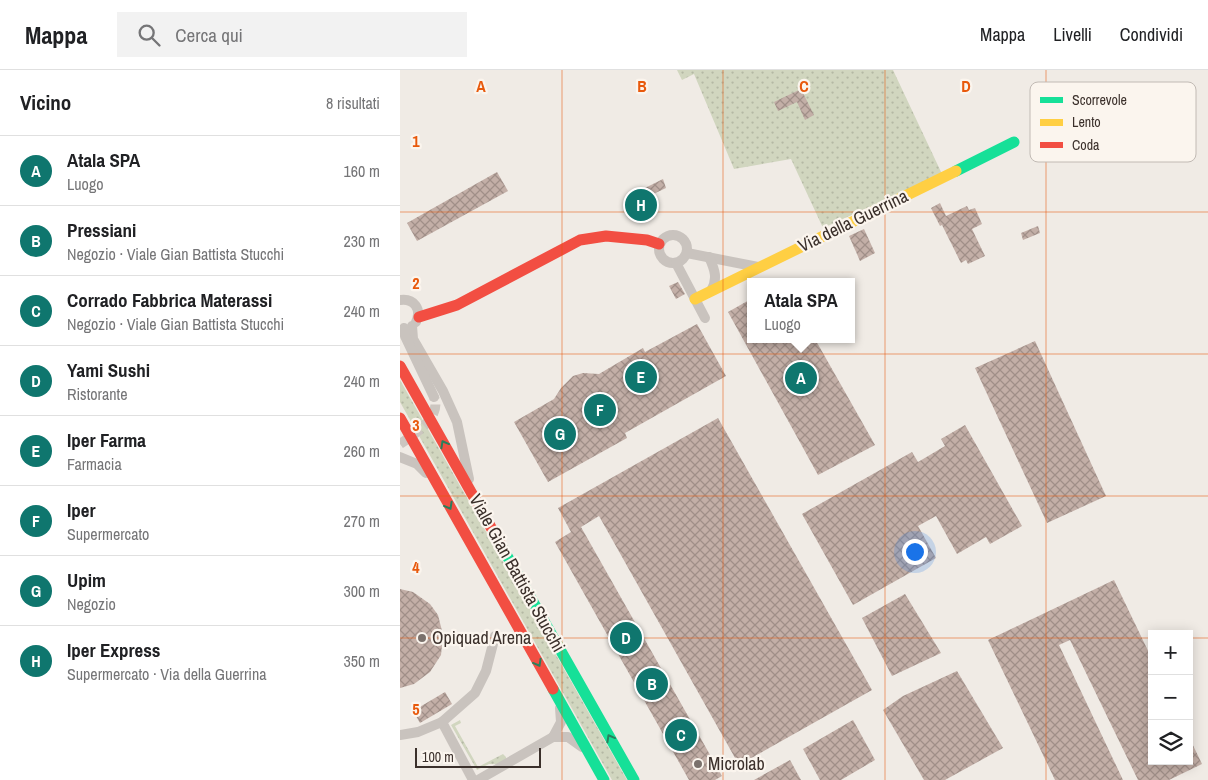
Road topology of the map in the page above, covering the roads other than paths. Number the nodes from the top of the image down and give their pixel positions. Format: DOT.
graph roads {
  1 [pos="1014,142"];
  2 [pos="660,244"];
  3 [pos="687,253"];
  4 [pos="709,258"];
  5 [pos="676,263"];
  6 [pos="758,267"];
  7 [pos="711,291"];
  8 [pos="695,299"];
  9 [pos="400,300"];
  10 [pos="415,304"];
  11 [pos="439,309"];
  12 [pos="705,318"];
  13 [pos="409,325"];
  14 [pos="400,366"];
  15 [pos="434,397"];
  16 [pos="400,418"];
  17 [pos="400,457"];
  18 [pos="435,481"];
  19 [pos="472,492"];
  20 [pos="495,636"];
  21 [pos="560,702"];
  22 [pos="442,722"];
  23 [pos="400,735"];
  24 [pos="552,737"];
  25 [pos="587,750"];
  26 [pos="473,780"];
  27 [pos="478,780"];
  28 [pos="604,780"];
  29 [pos="634,780"];
  1 -- 6 [label="main road, Via della Guerrina"];
  2 -- 3 [label="street"];
  2 -- 5 [label="street"];
  2 -- 11 [label="main road"];
  3 -- 4 [label="street"];
  3 -- 5 [label="street"];
  4 -- 6 [label="street"];
  4 -- 7 [label="street"];
  5 -- 8 [label="street"];
  6 -- 7 [label="main road, Via della Guerrina"];
  7 -- 8 [label="main road, Via della Guerrina"];
  8 -- 12 [label="street"];
  9 -- 10 [label="street"];
  10 -- 11 [label="street"];
  10 -- 13 [label="street"];
  11 -- 13 [label="main road"];
  13 -- 15 [label="street"];
  13 -- 19 [label="street"];
  19 -- 14 [label="main road, Viale Gian Battista Stucchi, one-way"];
  16 -- 18 [label="main road, Viale Gian Battista Stucchi"];
  17 -- 18 [label="street"];
  18 -- 21 [label="main road, Viale Gian Battista Stucchi, one-way"];
  29 -- 19 [label="main road, Viale Gian Battista Stucchi, one-way"];
  20 -- 22 [label="street"];
  21 -- 24 [label="street"];
  21 -- 25 [label="main road, Viale Gian Battista Stucchi"];
  22 -- 23 [label="street"];
  22 -- 26 [label="street"];
  24 -- 25 [label="street"];
  24 -- 27 [label="street"];
  25 -- 28 [label="main road, Viale Gian Battista Stucchi"];
}
